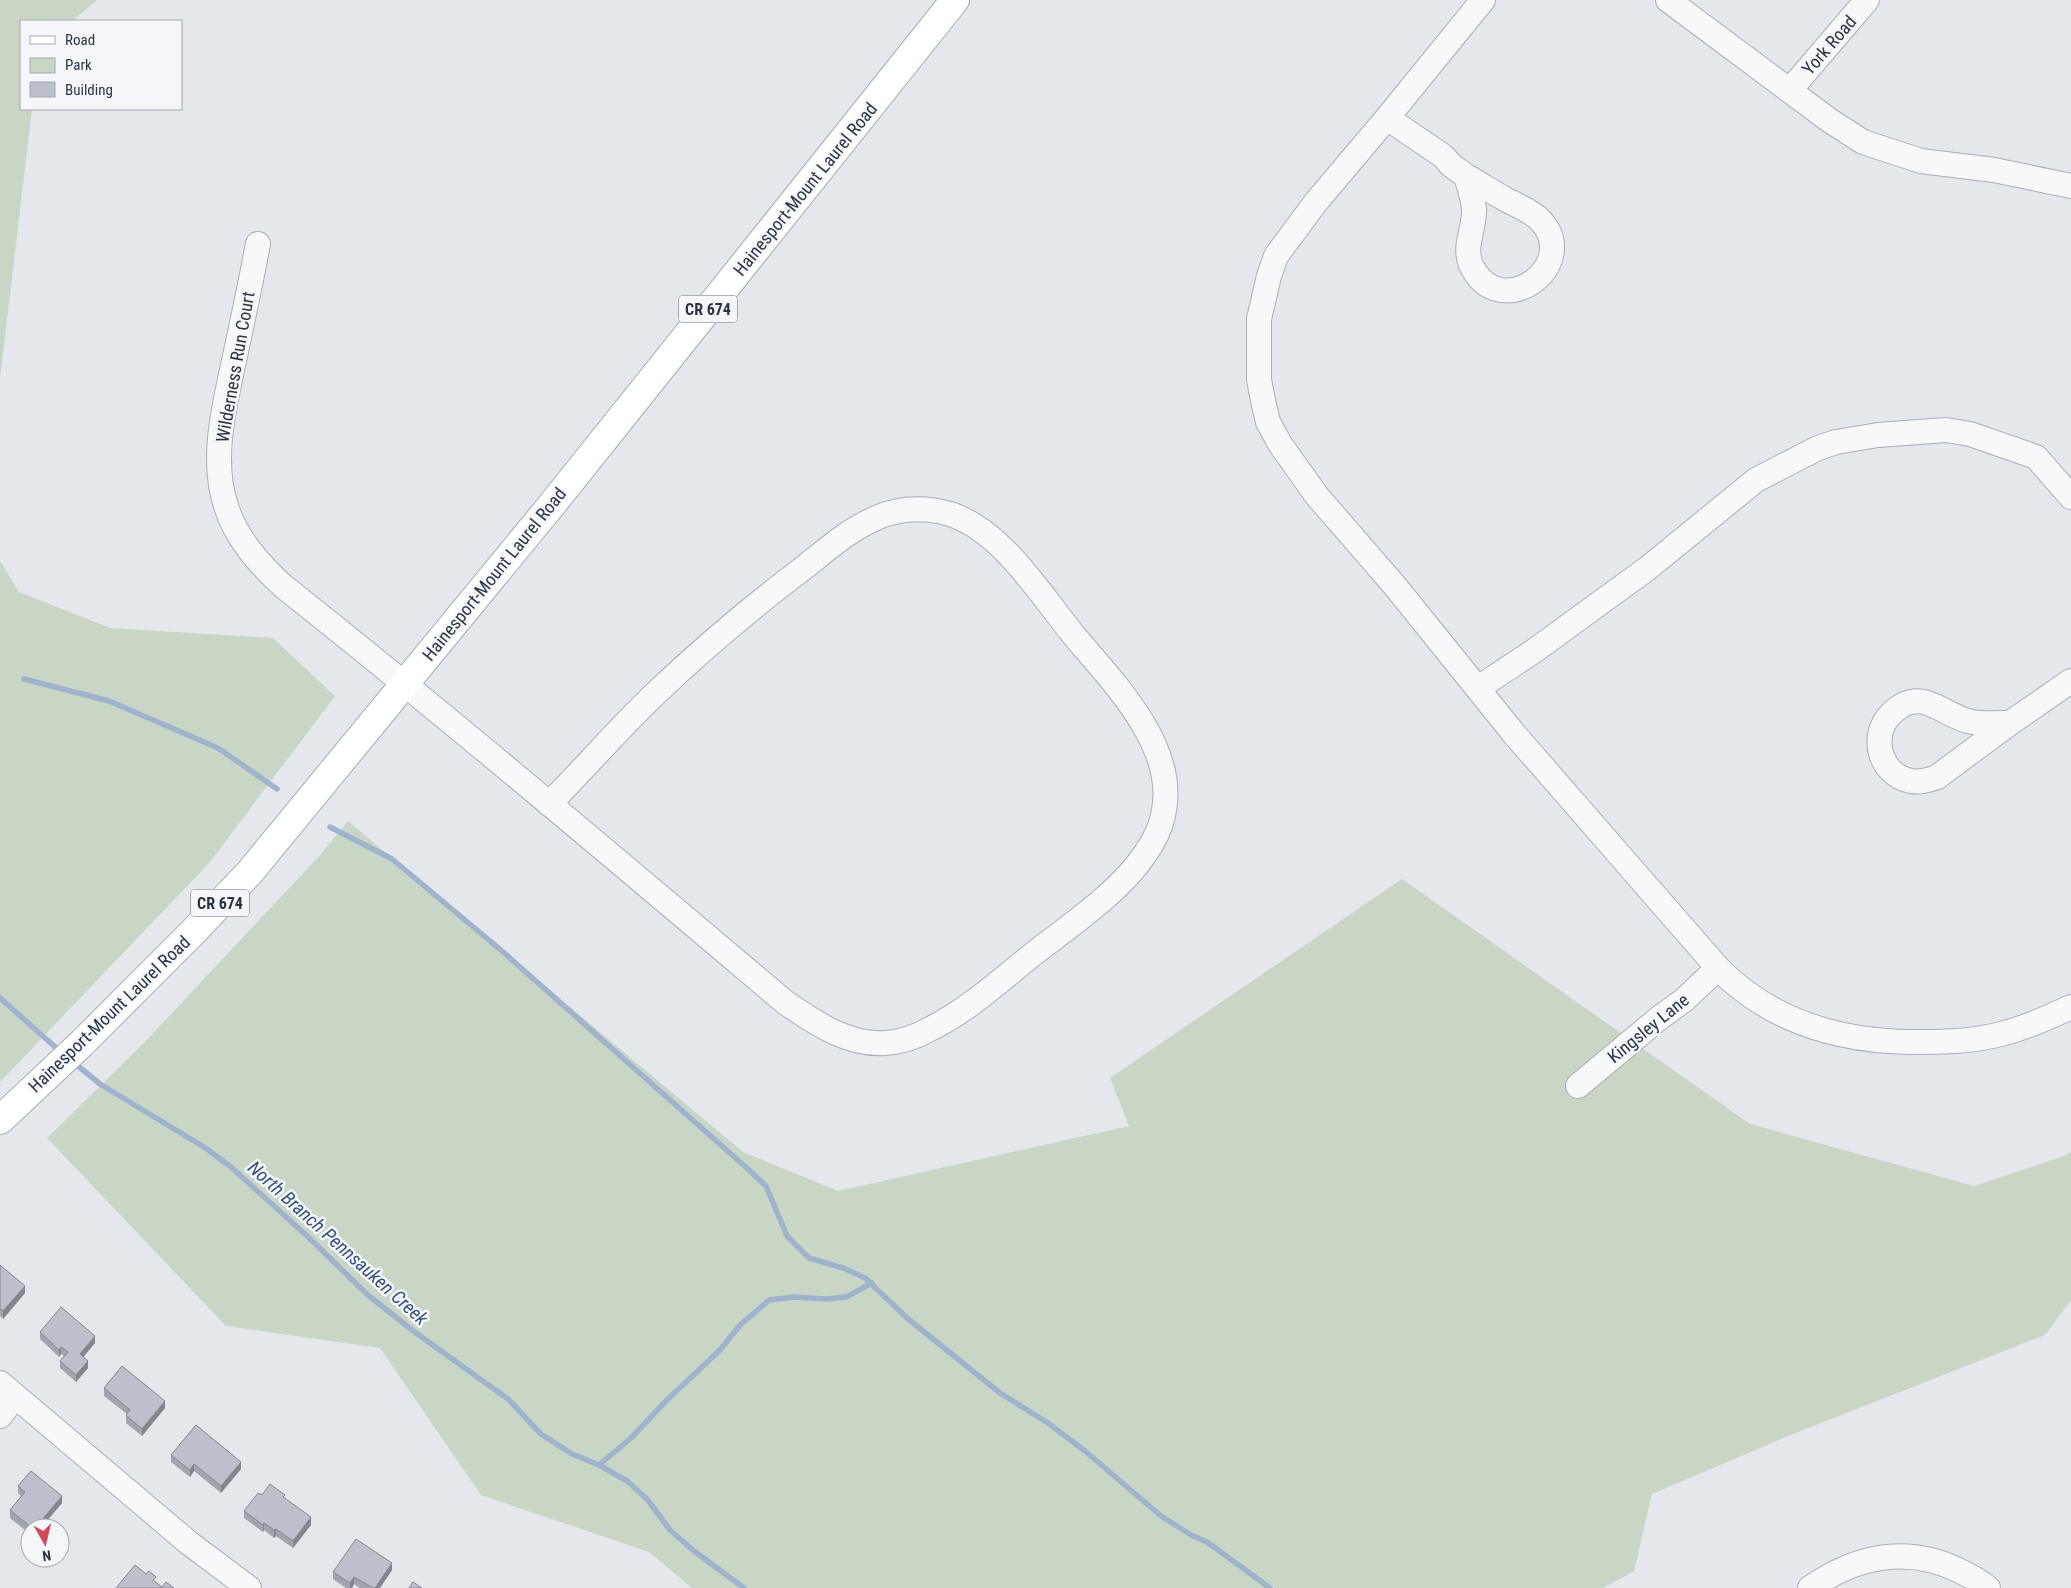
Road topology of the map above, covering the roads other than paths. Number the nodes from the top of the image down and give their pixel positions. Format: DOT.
graph roads {
  1 [pos="956,0"];
  2 [pos="1483,0"];
  3 [pos="1668,0"];
  4 [pos="1867,0"];
  5 [pos="1790,90"];
  6 [pos="1388,118"];
  7 [pos="1466,176"];
  8 [pos="2071,186"];
  9 [pos="258,244"];
  10 [pos="2071,497"];
  11 [pos="2071,681"];
  12 [pos="405,682"];
  13 [pos="1478,688"];
  14 [pos="2010,723"];
  15 [pos="549,804"];
  16 [pos="1718,968"];
  17 [pos="2071,1007"];
  18 [pos="1578,1086"];
  19 [pos="0,1120"];
  20 [pos="8,1389"];
  21 [pos="0,1416"];
  22 [pos="1983,1586"];
  23 [pos="249,1588"];
  24 [pos="1810,1588"];
  1 -- 12 [label="main road, Hainesport-Mount Laurel Road / CR 674"];
  2 -- 6 [label="street"];
  3 -- 5 [label="street"];
  4 -- 5 [label="street, York Road"];
  5 -- 8 [label="street"];
  6 -- 7 [label="street"];
  6 -- 13 [label="street"];
  7 -- 7 [label="street"];
  9 -- 12 [label="street, Wilderness Run Court"];
  10 -- 13 [label="street"];
  11 -- 14 [label="street"];
  12 -- 15 [label="street, Wilderness Run Court"];
  12 -- 19 [label="main road, Hainesport-Mount Laurel Road / CR 674"];
  13 -- 16 [label="street"];
  14 -- 14 [label="street"];
  15 -- 15 [label="street, Wilderness Run Court"];
  16 -- 17 [label="street"];
  16 -- 18 [label="street, Kingsley Lane"];
  20 -- 21 [label="street"];
  20 -- 23 [label="street"];
  22 -- 24 [label="street"];
}
